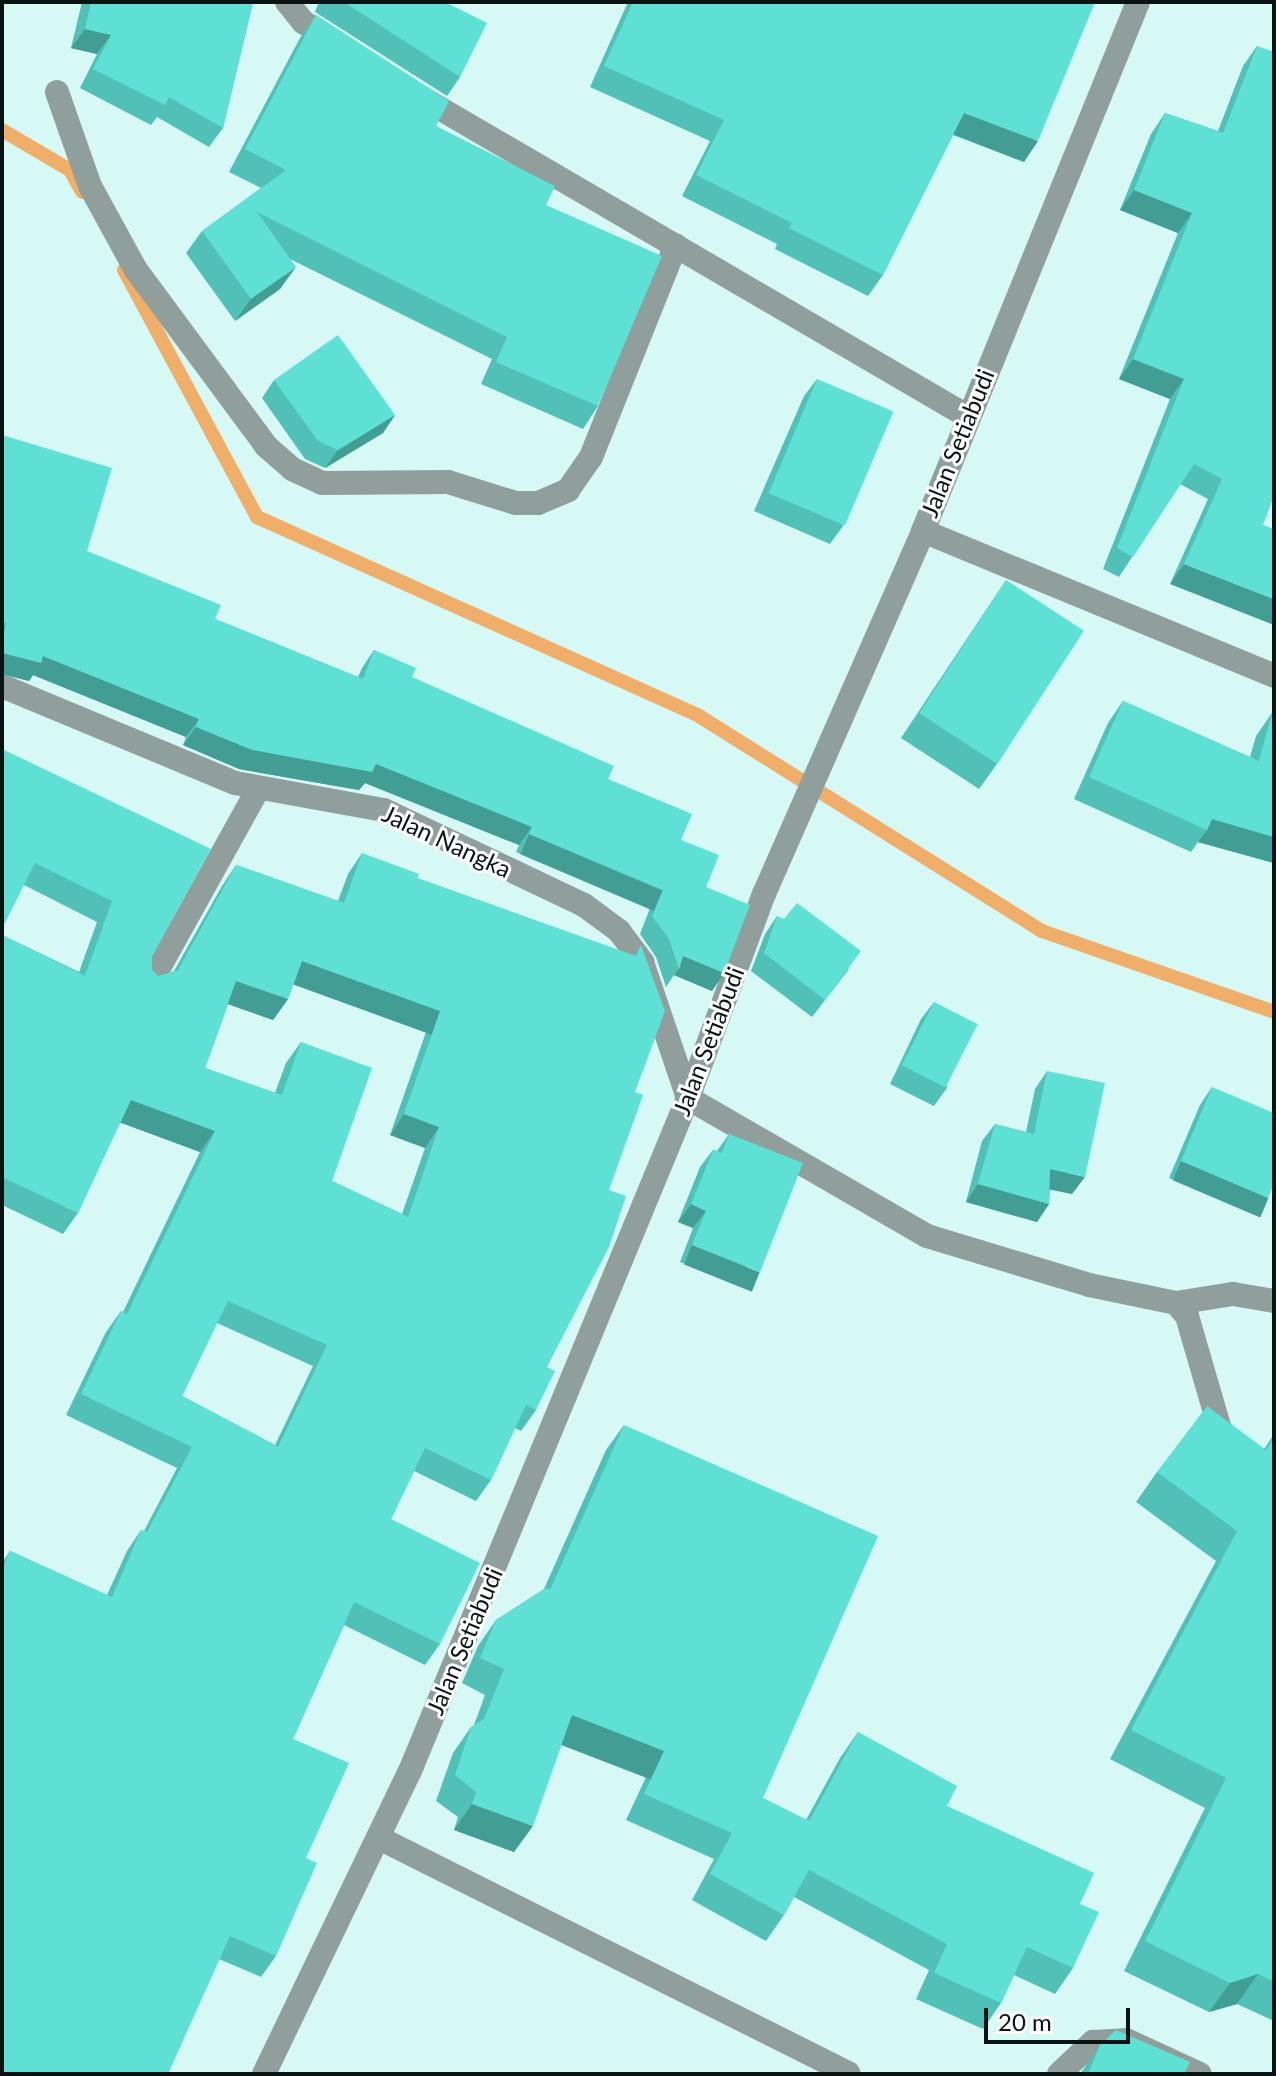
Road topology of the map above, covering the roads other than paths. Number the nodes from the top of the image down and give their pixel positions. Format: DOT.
graph roads {
  1 [pos="287,2"];
  2 [pos="1138,2"];
  3 [pos="354,55"];
  4 [pos="393,80"];
  5 [pos="57,92"];
  6 [pos="676,245"];
  7 [pos="967,416"];
  8 [pos="923,531"];
  9 [pos="1274,676"];
  10 [pos="2,686"];
  11 [pos="258,789"];
  12 [pos="150,984"];
  13 [pos="688,1098"];
  14 [pos="1274,1301"];
  15 [pos="1176,1303"];
  16 [pos="1214,1415"];
  17 [pos="379,1838"];
  18 [pos="848,2073"];
  19 [pos="264,2074"];
  20 [pos="1059,2074"];
  21 [pos="1200,2074"];
  1 -- 3 [label="street"];
  2 -- 7 [label="street, Jalan Setiabudi"];
  4 -- 6 [label="street"];
  5 -- 6 [label="street"];
  6 -- 7 [label="street"];
  7 -- 8 [label="street, Jalan Setiabudi"];
  8 -- 9 [label="street"];
  8 -- 13 [label="street, Jalan Setiabudi"];
  10 -- 11 [label="street, Jalan Nangka"];
  11 -- 12 [label="street"];
  11 -- 13 [label="street, Jalan Nangka"];
  13 -- 15 [label="street"];
  13 -- 17 [label="street, Jalan Setiabudi"];
  14 -- 15 [label="street"];
  15 -- 16 [label="street"];
  17 -- 18 [label="street"];
  17 -- 19 [label="street, Jalan Setiabudi"];
  20 -- 21 [label="street"];
}
